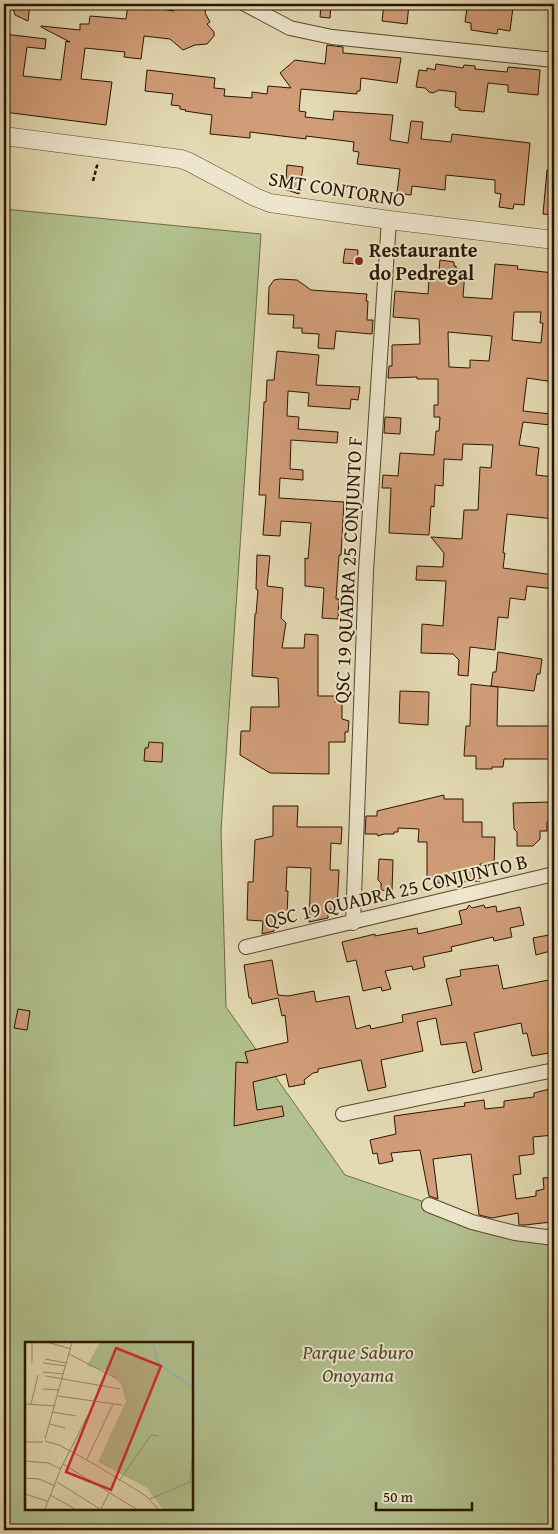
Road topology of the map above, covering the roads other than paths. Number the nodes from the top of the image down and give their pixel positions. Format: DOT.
graph roads {
  1 [pos="245,4"];
  2 [pos="554,60"];
  3 [pos="4,136"];
  4 [pos="389,220"];
  5 [pos="554,240"];
  6 [pos="554,874"];
  7 [pos="353,922"];
  8 [pos="246,947"];
  9 [pos="554,1070"];
  10 [pos="343,1114"];
  11 [pos="429,1205"];
  12 [pos="554,1238"];
  1 -- 2 [label="street"];
  3 -- 4 [label="street, SMT CONTORNO"];
  4 -- 5 [label="street, SMT CONTORNO"];
  4 -- 7 [label="street, QSC 19 QUADRA 25 CONJUNTO F"];
  6 -- 7 [label="street, QSC 19 QUADRA 25 CONJUNTO B"];
  7 -- 8 [label="street, QSC 19 QUADRA 25 CONJUNTO B"];
  9 -- 10 [label="street"];
  11 -- 12 [label="street"];
}
